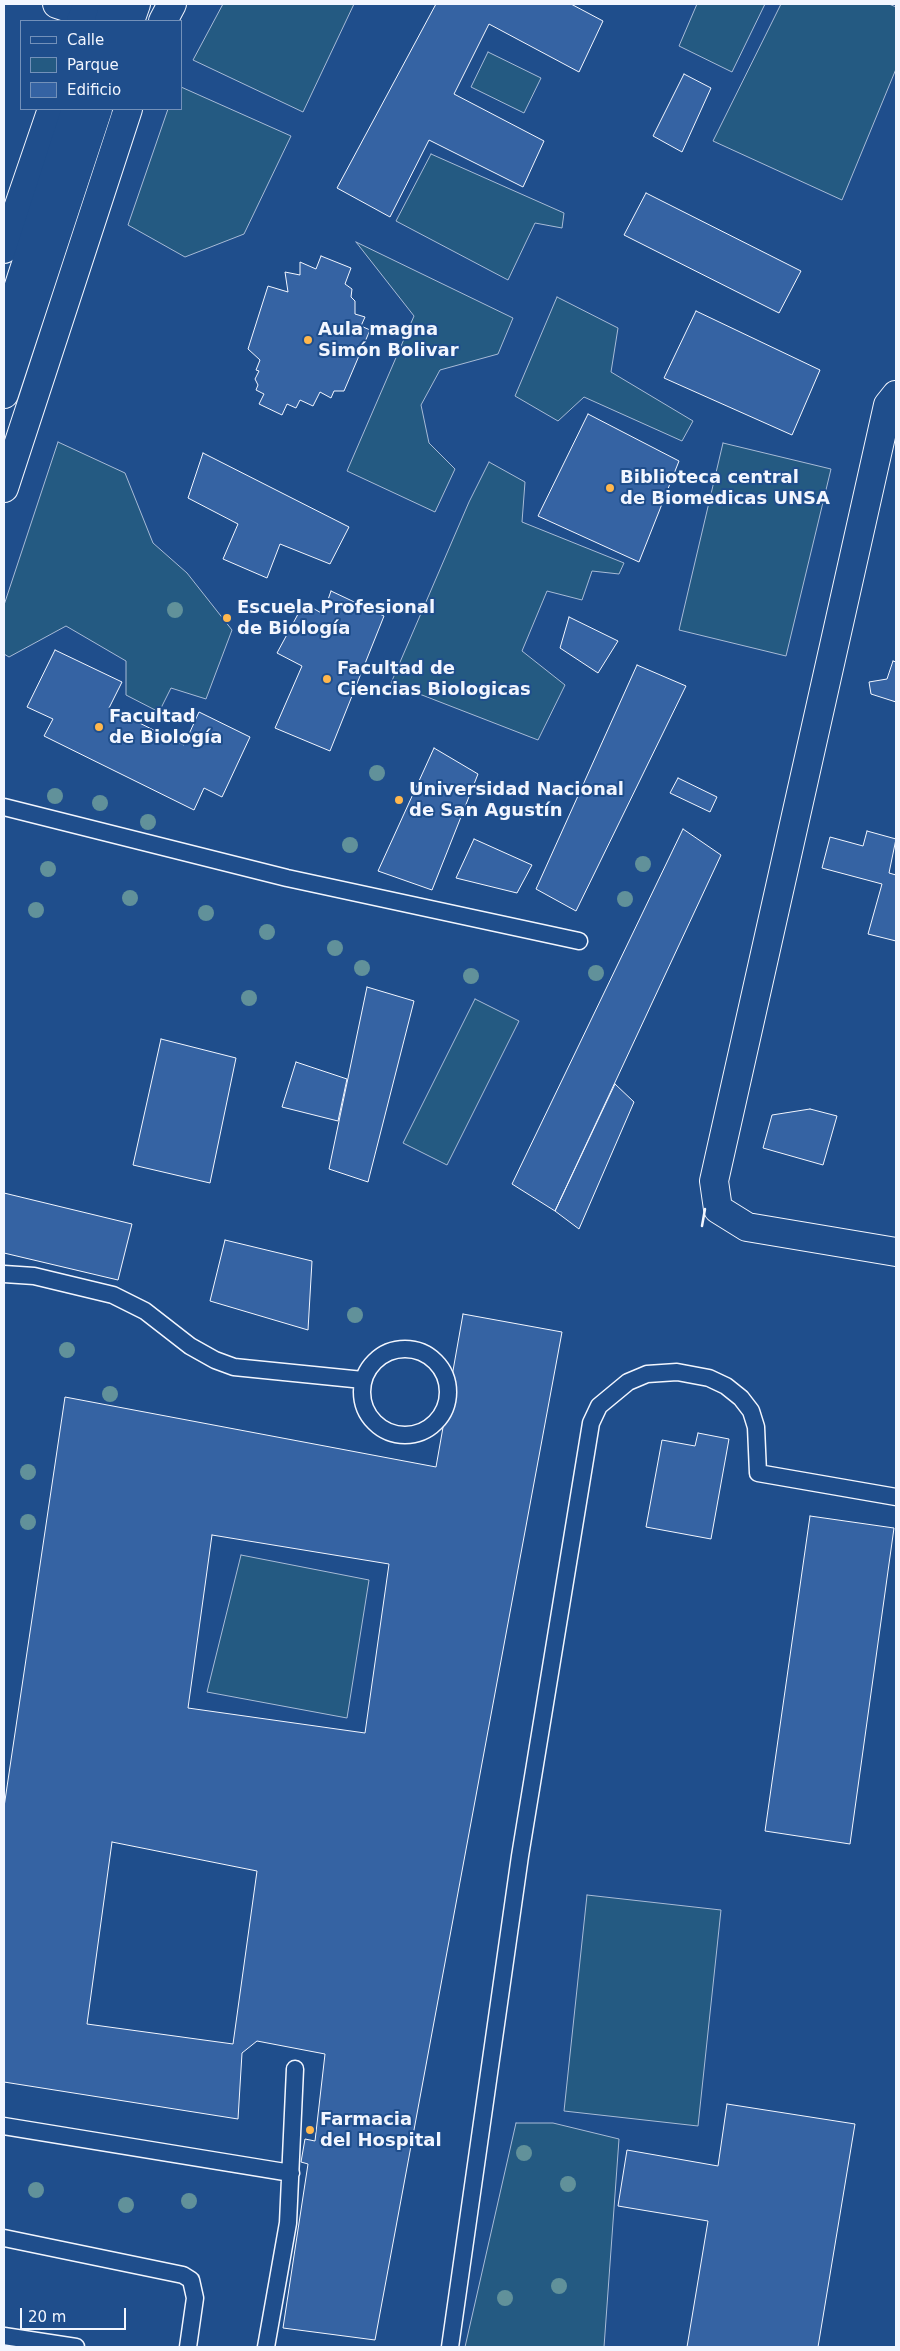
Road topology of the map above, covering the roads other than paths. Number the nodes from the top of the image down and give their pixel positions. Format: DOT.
graph roads {
  1 [pos="57,4"];
  2 [pos="115,4"];
  3 [pos="136,4"];
  4 [pos="172,4"];
  5 [pos="90,15"];
  6 [pos="130,20"];
  7 [pos="164,20"];
  8 [pos="52,110"];
  9 [pos="76,110"];
  10 [pos="98,110"];
  11 [pos="128,110"];
  12 [pos="4,249"];
  13 [pos="4,332"];
  14 [pos="4,394"];
  15 [pos="896,395"];
  16 [pos="4,488"];
  17 [pos="4,807"];
  18 [pos="579,941"];
  19 [pos="896,1252"];
  20 [pos="4,1274"];
  21 [pos="363,1380"];
  22 [pos="896,1497"];
  23 [pos="295,2069"];
  24 [pos="4,2126"];
  25 [pos="291,2173"];
  26 [pos="4,2238"];
  27 [pos="4,2336"];
  28 [pos="76,2347"];
  29 [pos="188,2347"];
  30 [pos="266,2347"];
  31 [pos="450,2347"];
  1 -- 5 [label="main road"];
  2 -- 5 [label="main road"];
  3 -- 6 [label="main road"];
  4 -- 7 [label="main road"];
  8 -- 12 [label="main road"];
  9 -- 13 [label="main road"];
  10 -- 14 [label="main road"];
  11 -- 16 [label="main road"];
  15 -- 19 [label="main road"];
  17 -- 18 [label="lane"];
  20 -- 21 [label="lane"];
  21 -- 21 [label="lane"];
  22 -- 31 [label="lane"];
  23 -- 25 [label="lane"];
  24 -- 25 [label="lane"];
  25 -- 30 [label="lane"];
  26 -- 29 [label="lane"];
  27 -- 28 [label="lane"];
}
